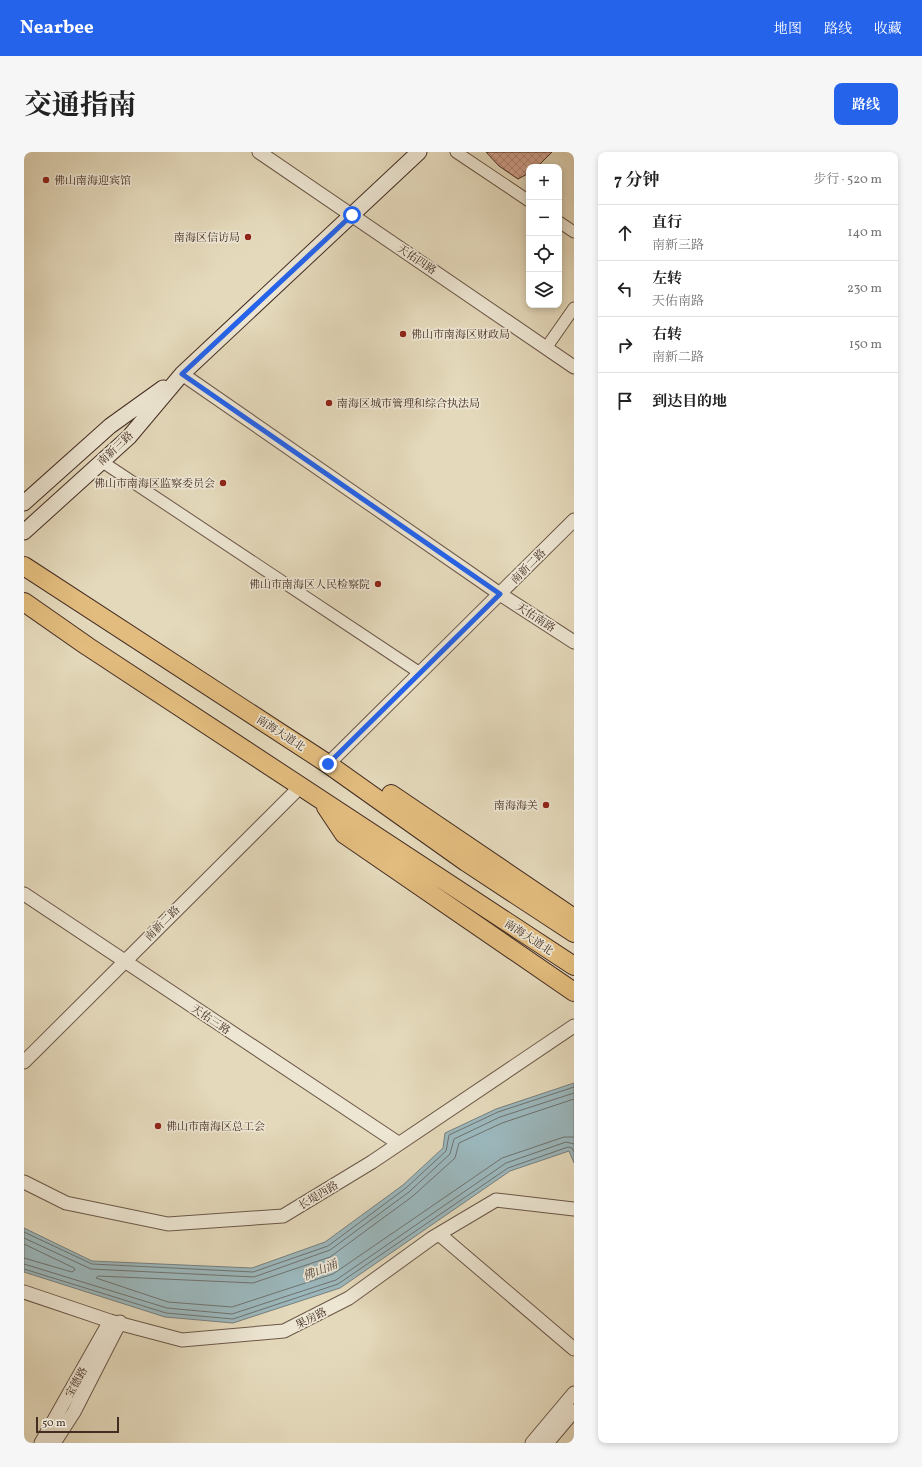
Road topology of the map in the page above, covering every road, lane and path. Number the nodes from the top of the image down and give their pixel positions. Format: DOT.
graph roads {
  1 [pos="259,152"];
  2 [pos="419,152"];
  3 [pos="456,152"];
  4 [pos="528,200"];
  5 [pos="352,215"];
  6 [pos="562,224"];
  7 [pos="574,232"];
  8 [pos="574,308"];
  9 [pos="546,348"];
  10 [pos="574,367"];
  11 [pos="182,374"];
  12 [pos="101,462"];
  13 [pos="24,503"];
  14 [pos="574,520"];
  15 [pos="24,532"];
  16 [pos="24,566"];
  17 [pos="500,594"];
  18 [pos="24,602"];
  19 [pos="574,642"];
  20 [pos="420,674"];
  21 [pos="328,764"];
  22 [pos="301,786"];
  23 [pos="360,787"];
  24 [pos="319,798"];
  25 [pos="24,894"];
  26 [pos="574,918"];
  27 [pos="574,933"];
  28 [pos="124,961"];
  29 [pos="574,966"];
  30 [pos="574,992"];
  31 [pos="574,1026"];
  32 [pos="24,1062"];
  33 [pos="398,1143"];
  34 [pos="24,1182"];
  35 [pos="574,1209"];
  36 [pos="439,1234"];
  37 [pos="24,1292"];
  38 [pos="115,1321"];
  39 [pos="574,1350"];
  40 [pos="574,1393"];
  41 [pos="574,1411"];
  42 [pos="41,1443"];
  43 [pos="54,1443"];
  44 [pos="532,1443"];
  45 [pos="546,1443"];
  1 -- 5 [label="street, 天佑四路"];
  2 -- 5 [label="main road, 南新三路"];
  3 -- 4 [label="street"];
  5 -- 9 [label="street, 天佑四路"];
  5 -- 11 [label="main road, 南新三路"];
  6 -- 7 [label="street"];
  8 -- 9 [label="street"];
  9 -- 10 [label="street, 天佑四路"];
  11 -- 12 [label="main road, 南新三路"];
  11 -- 13 [label="main road, 南新三路"];
  11 -- 17 [label="street, 天佑南路"];
  12 -- 15 [label="main road, 南新三路"];
  12 -- 20 [label="street"];
  14 -- 17 [label="street, 南新二路"];
  16 -- 21 [label="highway, 南海大道北"];
  17 -- 19 [label="street, 天佑南路"];
  17 -- 20 [label="street, 南新二路"];
  18 -- 22 [label="highway, 南海大道北"];
  20 -- 21 [label="street, 南新二路"];
  21 -- 23 [label="highway, 南海大道北"];
  22 -- 24 [label="highway, 南海大道北"];
  22 -- 28 [label="street, 南新二路"];
  23 -- 26 [label="highway"];
  23 -- 27 [label="highway, 南海大道北"];
  24 -- 29 [label="highway, 南海大道北"];
  24 -- 30 [label="highway"];
  25 -- 28 [label="street, 天佑三路"];
  28 -- 32 [label="street, 南新二路"];
  28 -- 33 [label="street, 天佑三路"];
  31 -- 33 [label="street, 长堤西路"];
  33 -- 34 [label="street, 长堤西路"];
  35 -- 36 [label="street, 果房路"];
  36 -- 38 [label="street, 果房路"];
  36 -- 39 [label="street"];
  37 -- 38 [label="street, 果房路"];
  38 -- 42 [label="street, 宝德路"];
  38 -- 43 [label="street, 宝德路"];
  40 -- 44 [label="street"];
  41 -- 45 [label="street"];
}
